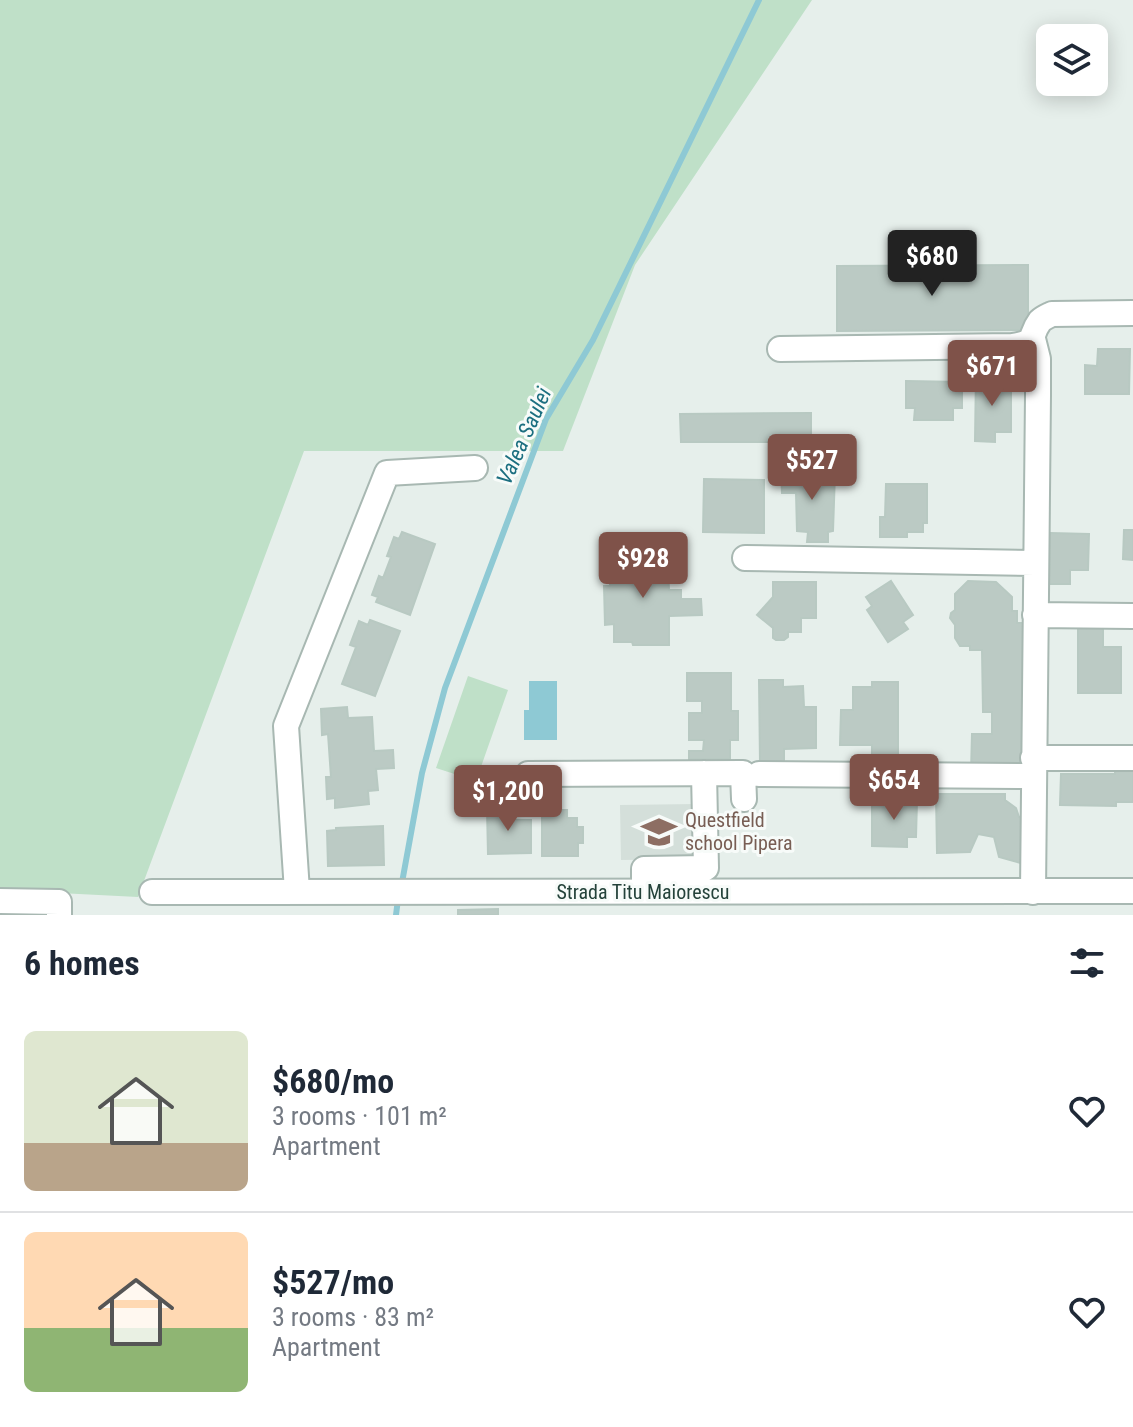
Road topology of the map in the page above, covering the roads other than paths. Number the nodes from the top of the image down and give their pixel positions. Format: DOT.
graph roads {
  1 [pos="1133,313"];
  2 [pos="1033,339"];
  3 [pos="780,349"];
  4 [pos="475,468"];
  5 [pos="745,558"];
  6 [pos="1035,563"];
  7 [pos="1035,615"];
  8 [pos="1133,616"];
  9 [pos="1133,758"];
  10 [pos="1033,767"];
  11 [pos="704,773"];
  12 [pos="528,774"];
  13 [pos="759,774"];
  14 [pos="744,799"];
  15 [pos="297,891"];
  16 [pos="644,891"];
  17 [pos="1133,891"];
  18 [pos="152,892"];
  19 [pos="1033,892"];
  20 [pos="0,901"];
  21 [pos="572,903"];
  22 [pos="59,915"];
  1 -- 2 [label="street"];
  2 -- 3 [label="street"];
  2 -- 6 [label="street"];
  4 -- 15 [label="street"];
  5 -- 6 [label="street"];
  6 -- 7 [label="street"];
  7 -- 8 [label="street"];
  7 -- 10 [label="street"];
  9 -- 10 [label="street"];
  10 -- 13 [label="street"];
  10 -- 19 [label="street"];
  11 -- 12 [label="street"];
  11 -- 14 [label="street"];
  11 -- 16 [label="street"];
  15 -- 18 [label="street, Strada Titu Maiorescu"];
  15 -- 21 [label="street, Strada Titu Maiorescu"];
  16 -- 19 [label="street, Strada Titu Maiorescu"];
  16 -- 21 [label="street, Strada Titu Maiorescu"];
  17 -- 19 [label="street, Strada Titu Maiorescu"];
  20 -- 22 [label="street"];
}
